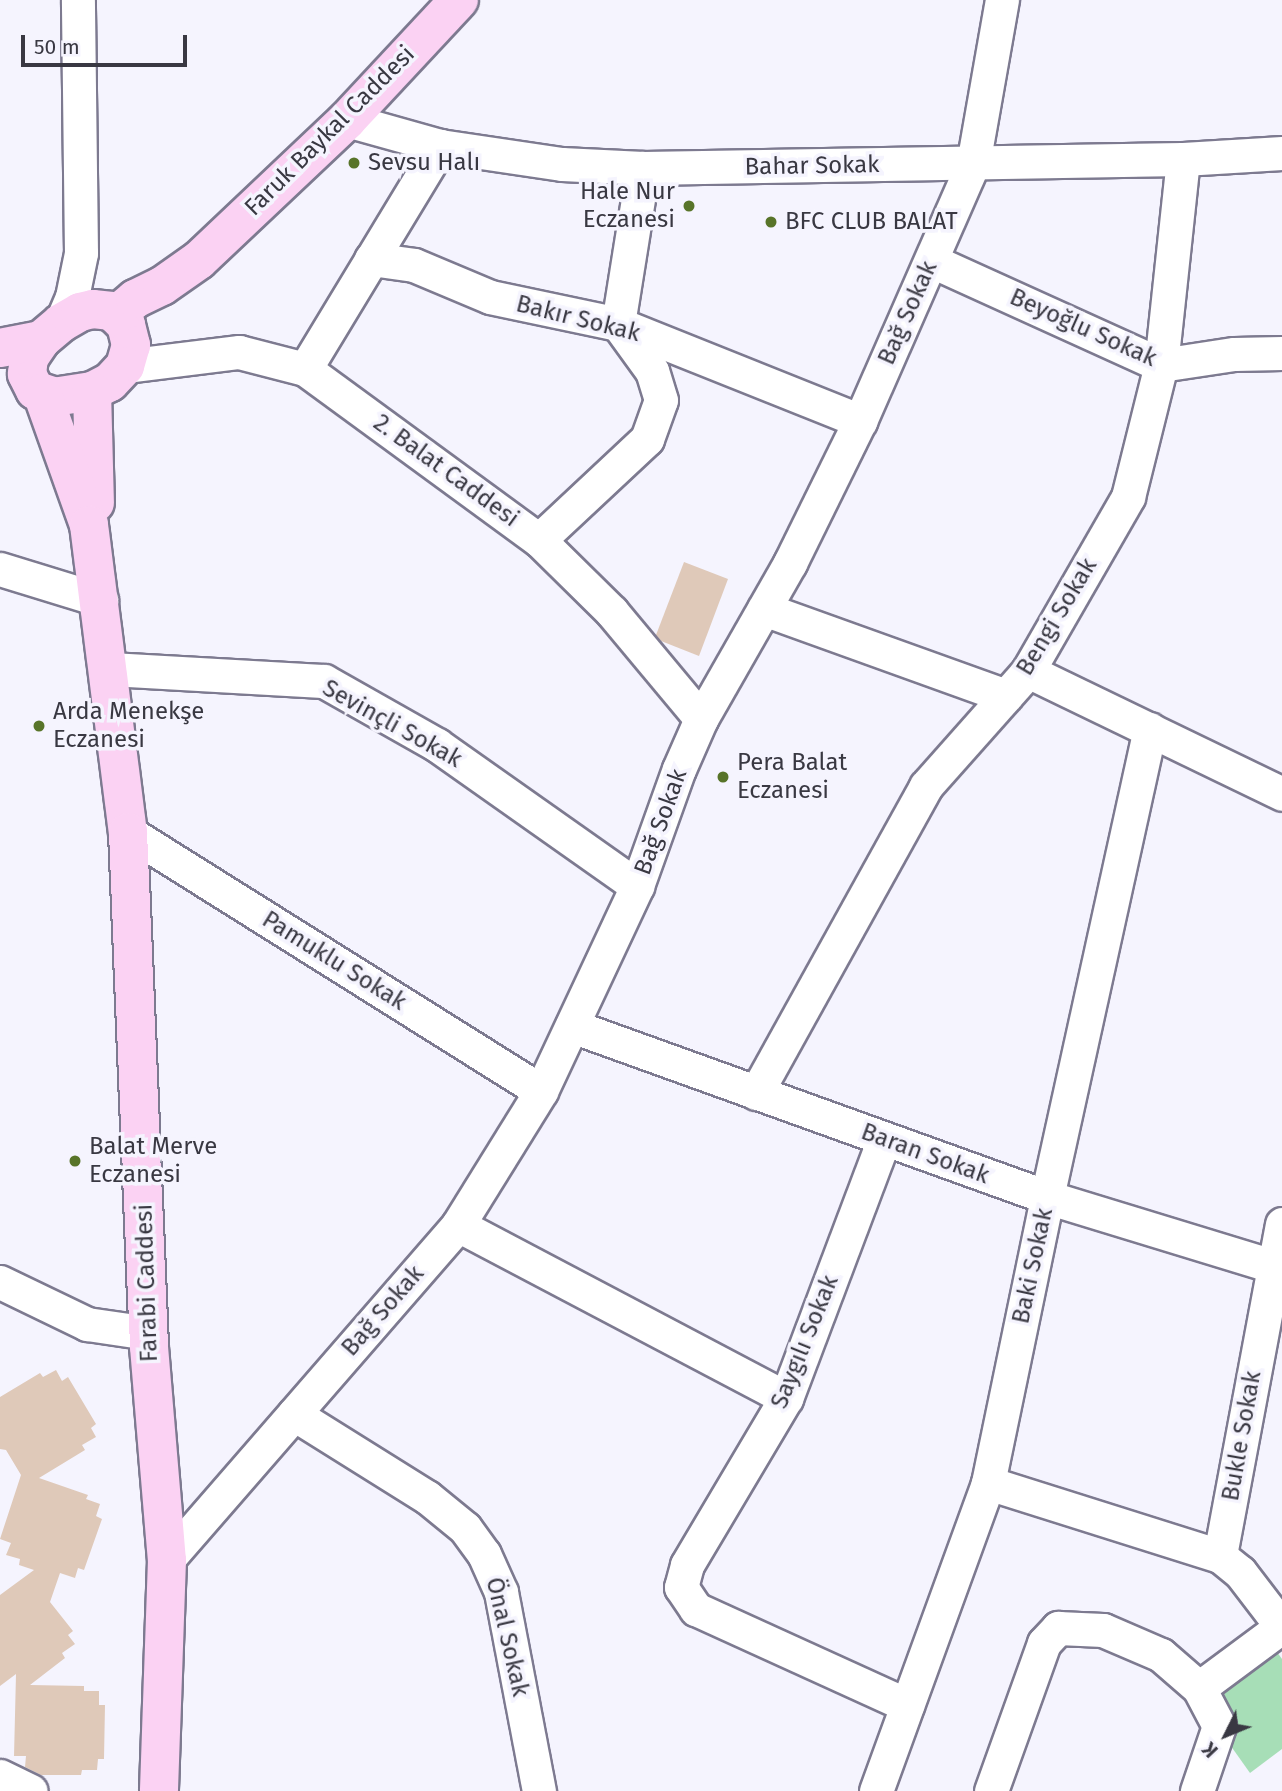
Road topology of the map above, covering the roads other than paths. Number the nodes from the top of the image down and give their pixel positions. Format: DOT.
graph roads {
  1 [pos="78,0"];
  2 [pos="459,0"];
  3 [pos="1002,0"];
  4 [pos="347,120"];
  5 [pos="440,146"];
  6 [pos="1282,153"];
  7 [pos="1183,159"];
  8 [pos="974,164"];
  9 [pos="643,168"];
  10 [pos="82,253"];
  11 [pos="371,259"];
  12 [pos="932,261"];
  13 [pos="618,324"];
  14 [pos="51,331"];
  15 [pos="120,334"];
  16 [pos="0,348"];
  17 [pos="1282,353"];
  18 [pos="1161,365"];
  19 [pos="305,369"];
  20 [pos="24,388"];
  21 [pos="92,391"];
  22 [pos="860,421"];
  23 [pos="89,525"];
  24 [pos="539,540"];
  25 [pos="0,569"];
  26 [pos="101,600"];
  27 [pos="764,609"];
  28 [pos="109,669"];
  29 [pos="1028,671"];
  30 [pos="1006,696"];
  31 [pos="701,719"];
  32 [pos="1150,729"];
  33 [pos="1282,794"];
  34 [pos="128,832"];
  35 [pos="637,886"];
  36 [pos="572,1026"];
  37 [pos="541,1091"];
  38 [pos="756,1093"];
  39 [pos="884,1139"];
  40 [pos="1047,1197"];
  41 [pos="1282,1224"];
  42 [pos="458,1225"];
  43 [pos="1277,1269"];
  44 [pos="0,1282"];
  45 [pos="149,1333"];
  46 [pos="786,1398"];
  47 [pos="294,1414"];
  48 [pos="988,1483"];
  49 [pos="1220,1556"];
  50 [pos="167,1560"];
  51 [pos="1282,1627"];
  52 [pos="1199,1688"];
  53 [pos="907,1705"];
  54 [pos="0,1776"];
  55 [pos="31,1791"];
  56 [pos="159,1791"];
  57 [pos="539,1791"];
  58 [pos="876,1791"];
  59 [pos="991,1791"];
  60 [pos="1197,1791"];
  1 -- 10 [label="street"];
  2 -- 4 [label="main road, Faruk Baykal Caddesi"];
  3 -- 8 [label="street, Bağ Sokak"];
  4 -- 5 [label="street, Bahar Sokak"];
  4 -- 15 [label="main road, Faruk Baykal Caddesi"];
  5 -- 9 [label="street, Bahar Sokak"];
  5 -- 11 [label="street"];
  6 -- 7 [label="street, Bahar Sokak"];
  7 -- 8 [label="street, Bahar Sokak"];
  7 -- 18 [label="street, Bengi Sokak"];
  8 -- 9 [label="street, Bahar Sokak"];
  8 -- 12 [label="street, Bağ Sokak"];
  9 -- 13 [label="street"];
  10 -- 14 [label="street"];
  10 -- 15 [label="street"];
  11 -- 13 [label="street, Bakır Sokak"];
  11 -- 19 [label="street"];
  12 -- 18 [label="street, Beyoğlu Sokak"];
  12 -- 22 [label="street, Bağ Sokak"];
  13 -- 22 [label="street, Bakır Sokak"];
  13 -- 24 [label="street"];
  14 -- 15 [label="main road"];
  14 -- 16 [label="main road"];
  14 -- 20 [label="main road"];
  15 -- 19 [label="street, 2. Balat Caddesi"];
  15 -- 21 [label="main road"];
  17 -- 18 [label="street, Beyoğlu Sokak"];
  18 -- 29 [label="street, Bengi Sokak"];
  19 -- 24 [label="street, 2. Balat Caddesi"];
  20 -- 21 [label="main road"];
  20 -- 23 [label="main road"];
  21 -- 23 [label="main road"];
  22 -- 27 [label="street, Bağ Sokak"];
  23 -- 26 [label="main road, Farabi Caddesi"];
  24 -- 31 [label="street, 2. Balat Caddesi"];
  25 -- 26 [label="street"];
  26 -- 28 [label="main road, Farabi Caddesi"];
  27 -- 30 [label="street"];
  27 -- 31 [label="street, Bağ Sokak"];
  28 -- 34 [label="main road, Farabi Caddesi"];
  28 -- 35 [label="street, Sevinçli Sokak"];
  29 -- 30 [label="street, Bengi Sokak"];
  29 -- 32 [label="street"];
  30 -- 38 [label="street, Bengi Sokak"];
  31 -- 35 [label="street, Bağ Sokak"];
  32 -- 33 [label="street"];
  32 -- 40 [label="street, Baki Sokak"];
  34 -- 37 [label="street, Pamuklu Sokak"];
  34 -- 45 [label="main road, Farabi Caddesi"];
  35 -- 36 [label="street, Bağ Sokak"];
  36 -- 37 [label="street, Bağ Sokak"];
  36 -- 38 [label="street, Baran Sokak"];
  37 -- 42 [label="street, Bağ Sokak"];
  38 -- 39 [label="street, Baran Sokak"];
  39 -- 40 [label="street, Baran Sokak"];
  39 -- 46 [label="street, Saygılı Sokak"];
  40 -- 43 [label="street, Baran Sokak"];
  40 -- 48 [label="street, Baki Sokak"];
  41 -- 43 [label="street, Bukle Sokak"];
  42 -- 46 [label="street"];
  42 -- 47 [label="street, Bağ Sokak"];
  43 -- 49 [label="street, Bukle Sokak"];
  44 -- 45 [label="street"];
  45 -- 50 [label="main road, Farabi Caddesi"];
  46 -- 53 [label="street, Saygılı Sokak"];
  47 -- 50 [label="street, Bağ Sokak"];
  47 -- 57 [label="street, Önal Sokak"];
  48 -- 49 [label="street"];
  48 -- 53 [label="street, Baki Sokak"];
  49 -- 51 [label="street"];
  50 -- 56 [label="main road, Farabi Caddesi"];
  51 -- 52 [label="street"];
  52 -- 59 [label="street"];
  52 -- 60 [label="street"];
  53 -- 58 [label="street, Baki Sokak"];
  54 -- 55 [label="street"];
}
